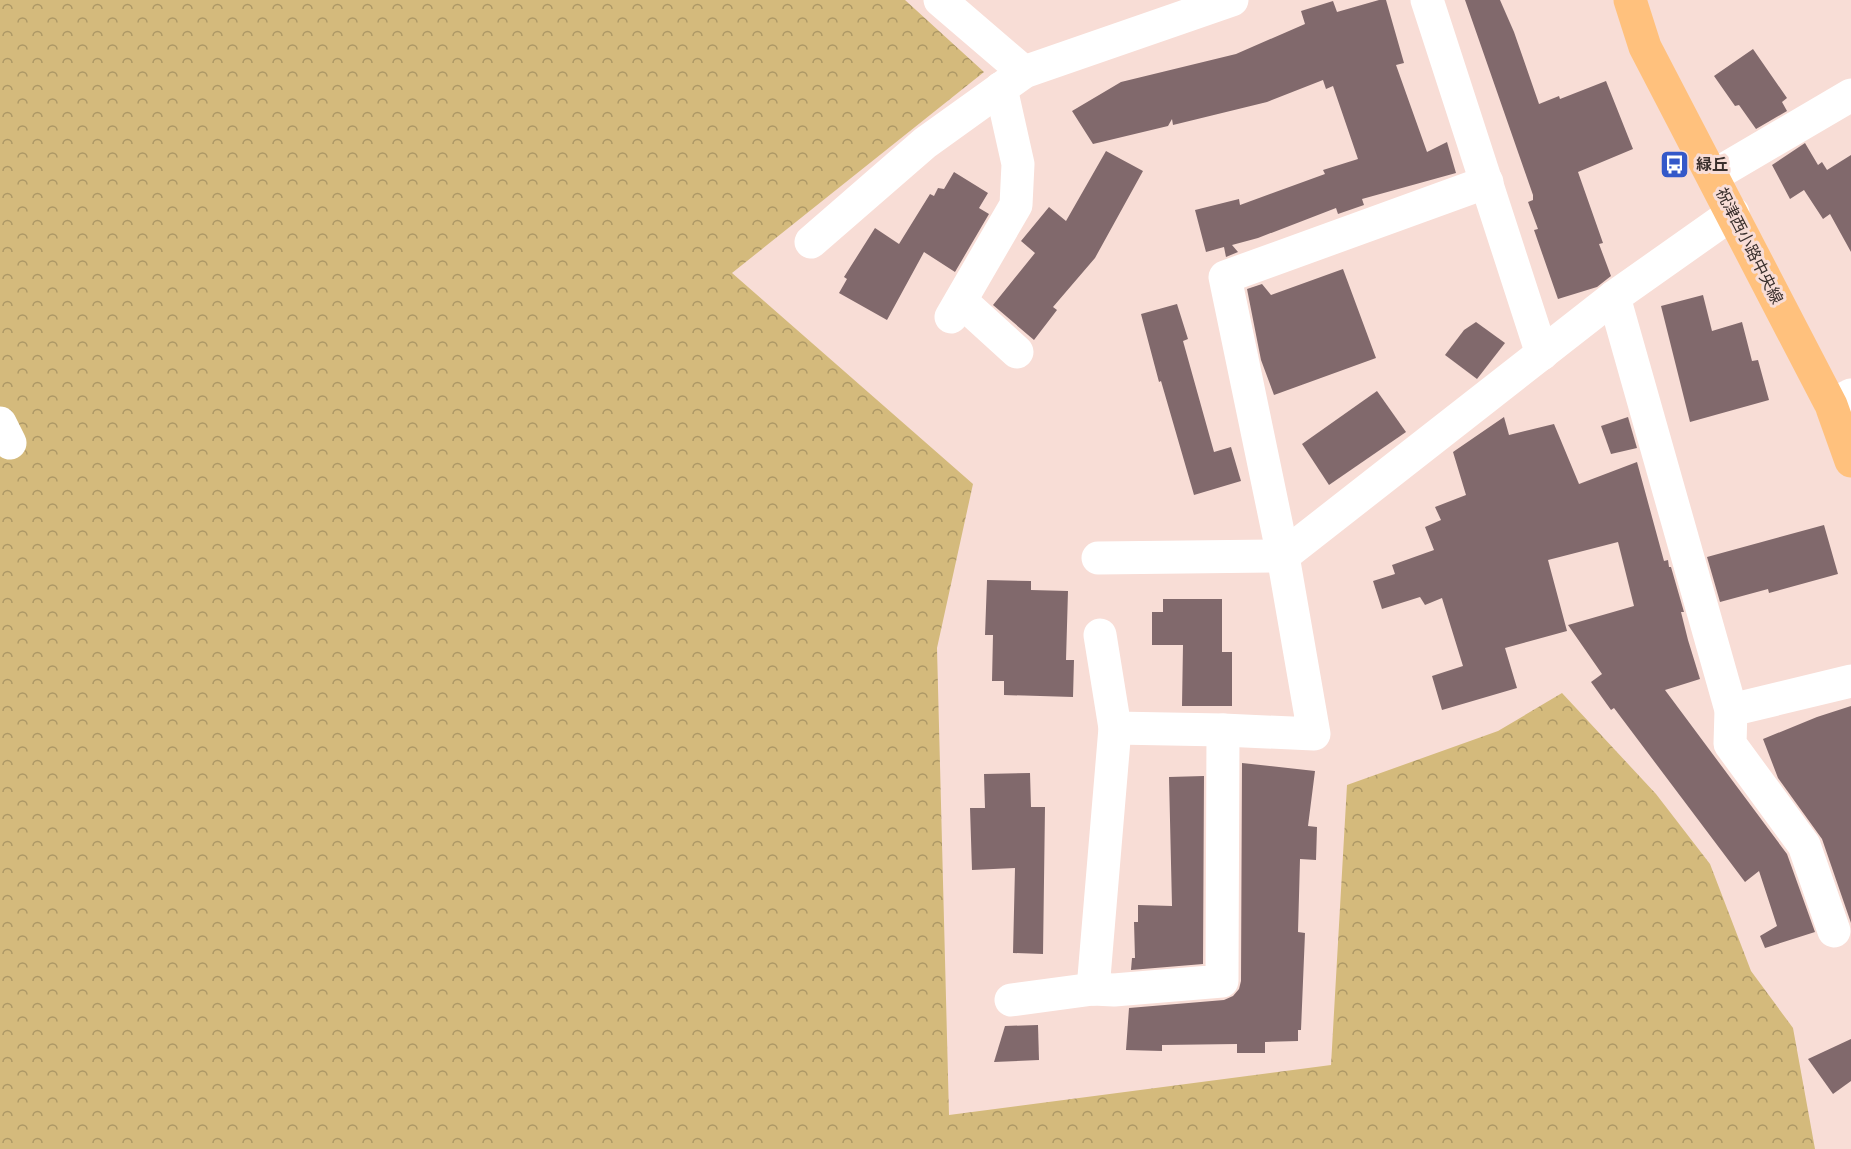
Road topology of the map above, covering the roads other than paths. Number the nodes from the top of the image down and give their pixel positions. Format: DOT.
graph roads {
  1 [pos="940,0"];
  2 [pos="1232,0"];
  3 [pos="1427,0"];
  4 [pos="1630,0"];
  5 [pos="1012,80"];
  6 [pos="1851,95"];
  7 [pos="1713,176"];
  8 [pos="1487,182"];
  9 [pos="1733,213"];
  10 [pos="811,242"];
  11 [pos="1614,297"];
  12 [pos="1017,352"];
  13 [pos="1542,354"];
  14 [pos="1841,400"];
  15 [pos="1851,461"];
  16 [pos="1283,556"];
  17 [pos="1098,558"];
  18 [pos="1100,635"];
  19 [pos="1851,681"];
  20 [pos="1731,710"];
  21 [pos="1115,728"];
  22 [pos="1223,729"];
  23 [pos="1834,932"];
  24 [pos="1093,989"];
  25 [pos="1011,1000"];
  1 -- 5 [label="street"];
  2 -- 5 [label="street"];
  3 -- 8 [label="street"];
  4 -- 7 [label="main road, 祝津西小路中央線"];
  5 -- 10 [label="street"];
  5 -- 12 [label="street"];
  6 -- 7 [label="street"];
  7 -- 9 [label="main road, 祝津西小路中央線"];
  8 -- 13 [label="street"];
  8 -- 16 [label="street"];
  9 -- 11 [label="street"];
  9 -- 14 [label="main road, 祝津西小路中央線"];
  11 -- 13 [label="street"];
  11 -- 20 [label="street"];
  13 -- 16 [label="street"];
  14 -- 15 [label="main road, 祝津西小路中央線"];
  16 -- 17 [label="street"];
  16 -- 22 [label="street"];
  18 -- 21 [label="street"];
  19 -- 20 [label="street"];
  20 -- 23 [label="street"];
  21 -- 22 [label="street"];
  21 -- 24 [label="street"];
  22 -- 24 [label="street"];
  24 -- 25 [label="street"];
}
